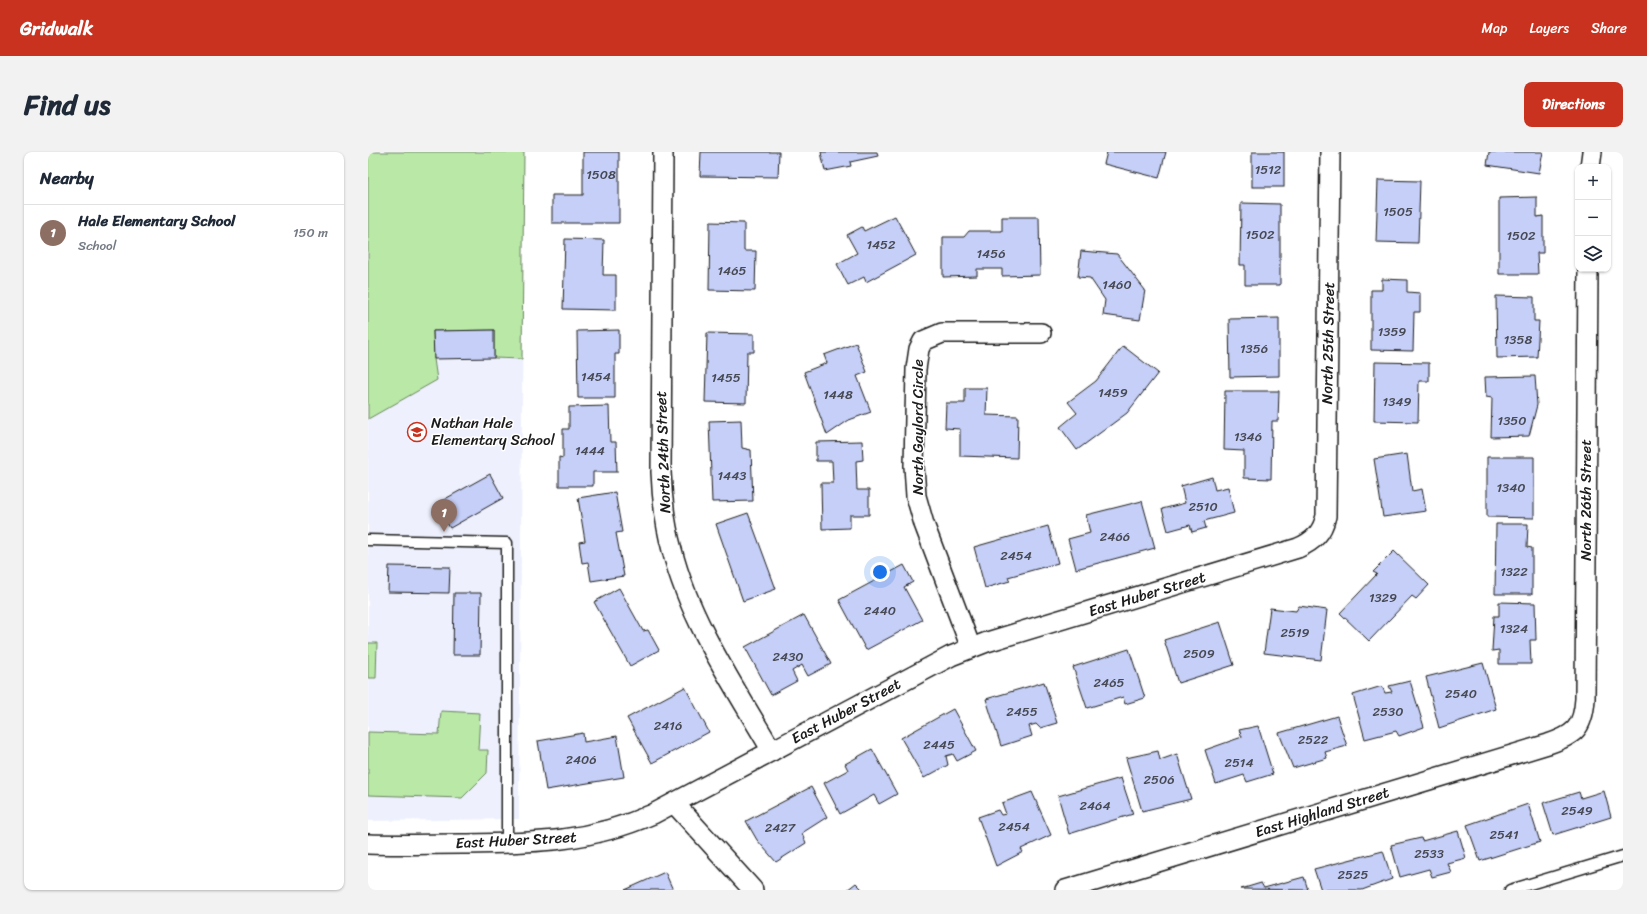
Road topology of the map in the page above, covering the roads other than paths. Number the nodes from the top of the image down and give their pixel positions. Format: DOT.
graph roads {
  1 [pos="663,152"];
  2 [pos="1330,152"];
  3 [pos="1592,152"];
  4 [pos="1590,164"];
  5 [pos="1588,272"];
  6 [pos="1041,333"];
  7 [pos="1320,533"];
  8 [pos="368,540"];
  9 [pos="971,648"];
  10 [pos="1577,730"];
  11 [pos="772,751"];
  12 [pos="674,803"];
  13 [pos="507,843"];
  14 [pos="368,844"];
  15 [pos="1623,856"];
  16 [pos="753,890"];
  17 [pos="1065,890"];
  18 [pos="1510,890"];
  1 -- 11 [label="street, North 24th Street"];
  2 -- 7 [label="street, North 25th Street"];
  3 -- 4 [label="street"];
  5 -- 10 [label="street, North 26th Street"];
  6 -- 9 [label="street, North Gaylord Circle"];
  7 -- 9 [label="street, East Huber Street"];
  8 -- 13 [label="lane"];
  9 -- 11 [label="street, East Huber Street"];
  10 -- 17 [label="street, East Highland Street"];
  11 -- 12 [label="street, East Huber Street"];
  12 -- 13 [label="street, East Huber Street"];
  12 -- 16 [label="street"];
  13 -- 14 [label="street, East Huber Street"];
  15 -- 18 [label="lane"];
}
